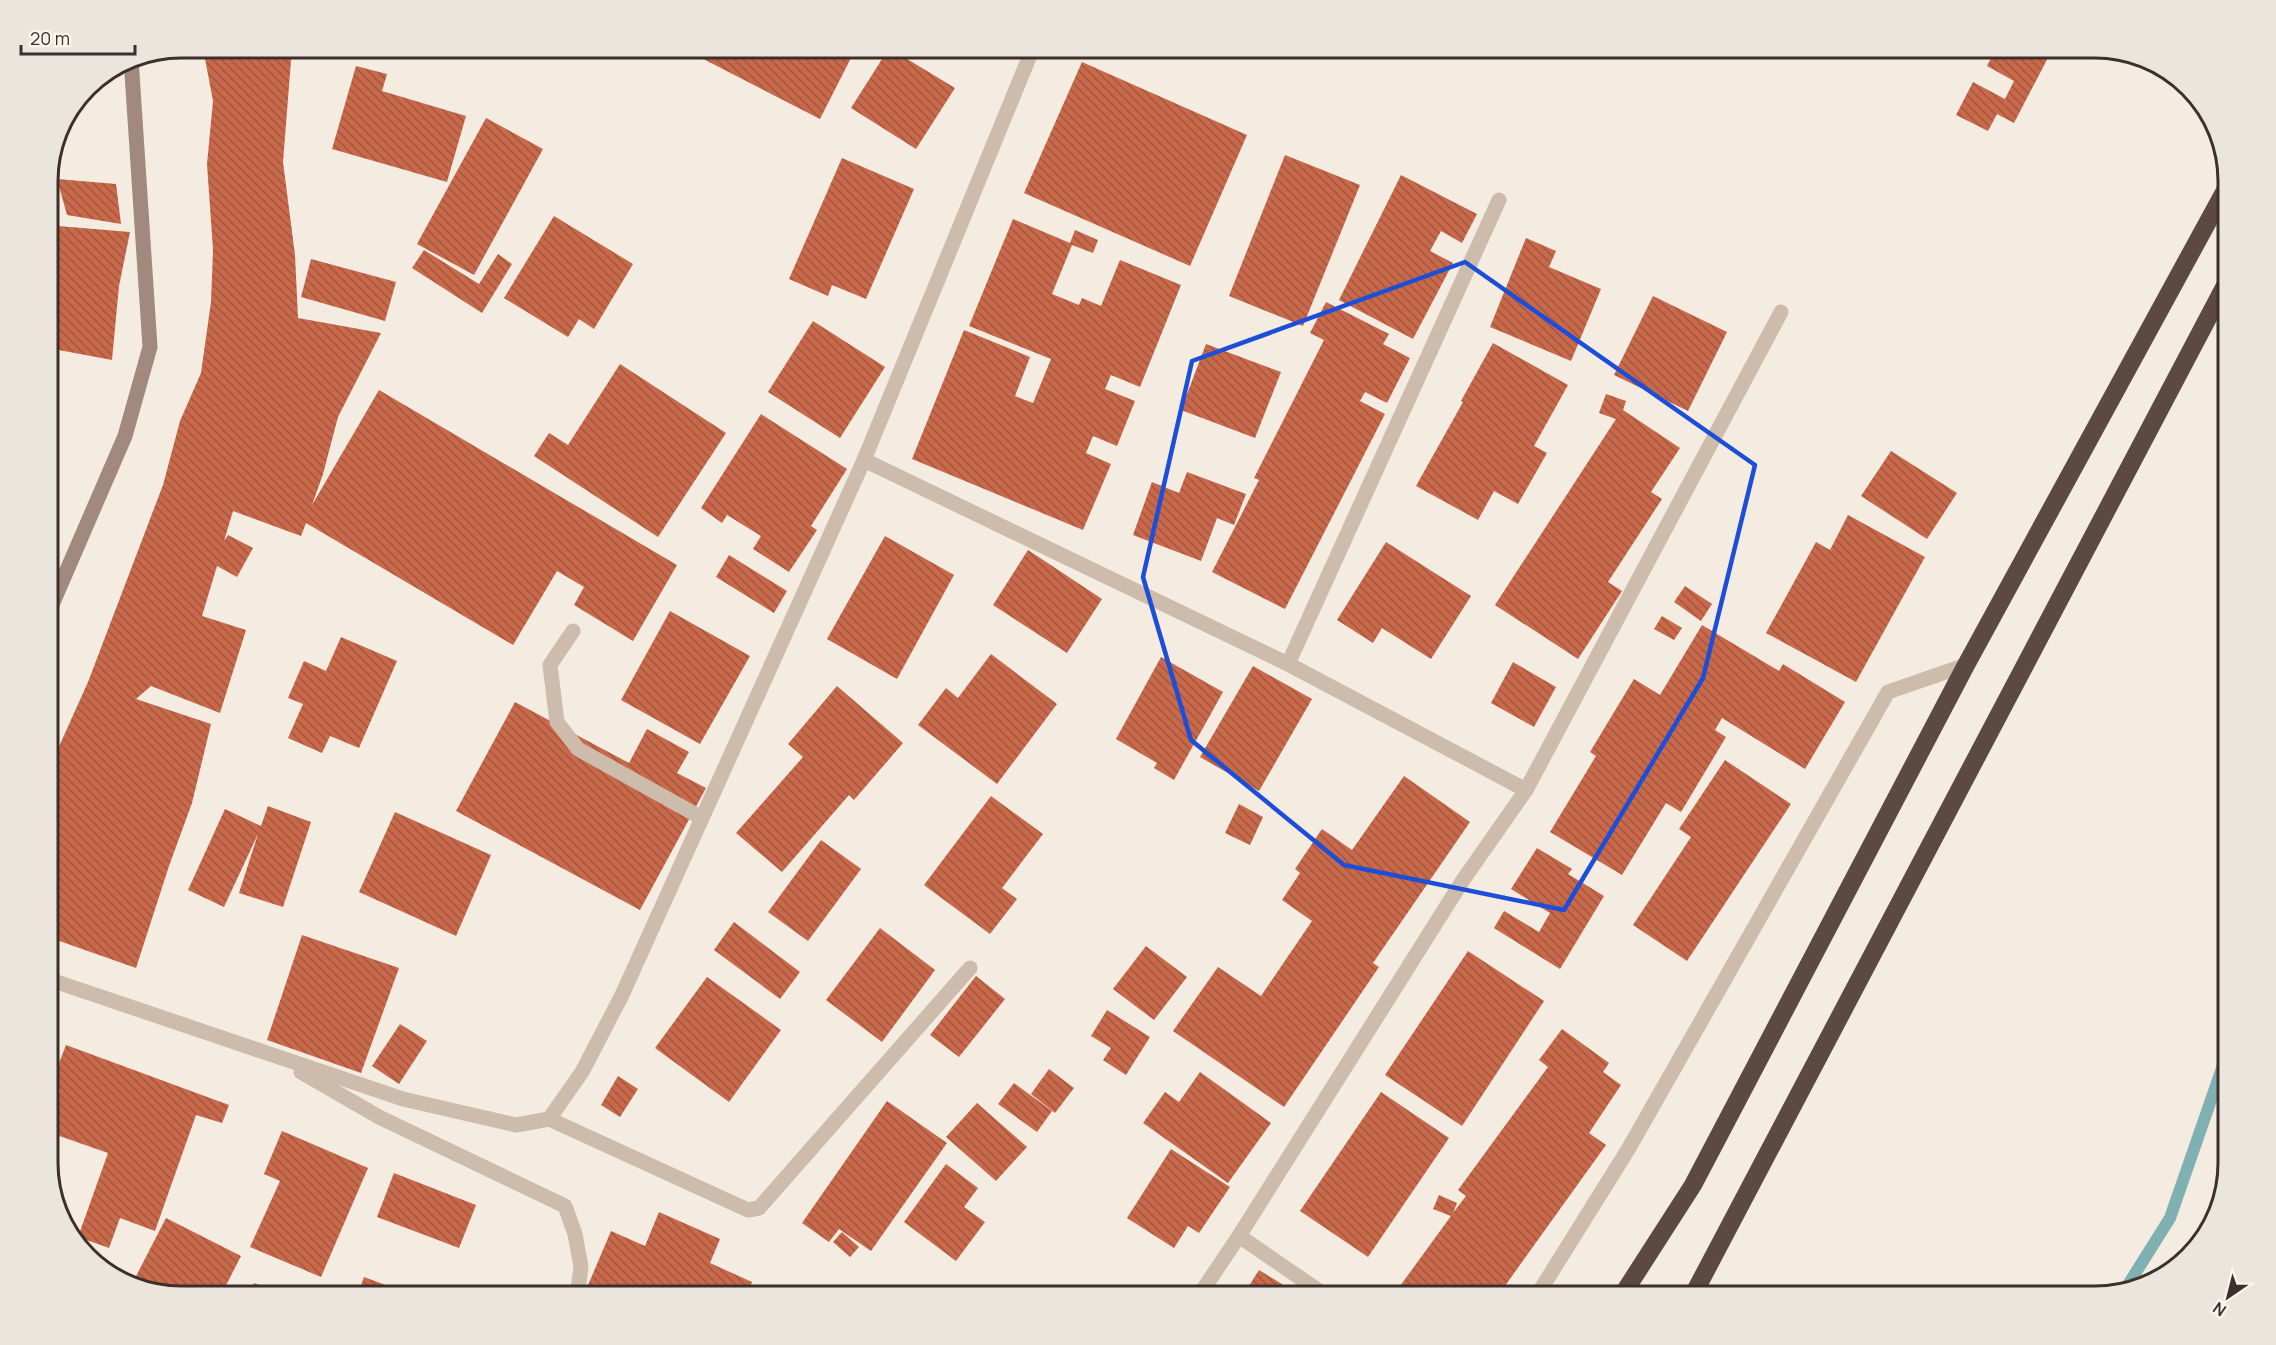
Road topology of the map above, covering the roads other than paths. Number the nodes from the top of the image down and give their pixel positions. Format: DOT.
graph roads {
  1 [pos="1029,59"];
  2 [pos="132,69"];
  3 [pos="1499,200"];
  4 [pos="2217,205"];
  5 [pos="2217,301"];
  6 [pos="1781,312"];
  7 [pos="864,460"];
  8 [pos="59,589"];
  9 [pos="573,631"];
  10 [pos="1288,663"];
  11 [pos="1966,665"];
  12 [pos="1526,790"];
  13 [pos="702,818"];
  14 [pos="970,968"];
  15 [pos="59,983"];
  16 [pos="270,1054"];
  17 [pos="549,1119"];
  18 [pos="1239,1236"];
  19 [pos="578,1286"];
  20 [pos="1205,1286"];
  21 [pos="1312,1286"];
  22 [pos="1543,1286"];
  23 [pos="1628,1286"];
  24 [pos="1698,1286"];
  1 -- 7 [label="street"];
  2 -- 8 [label="main road"];
  3 -- 10 [label="street"];
  4 -- 11 [label="highway"];
  5 -- 24 [label="highway"];
  6 -- 12 [label="street"];
  7 -- 10 [label="street"];
  7 -- 13 [label="street"];
  9 -- 13 [label="street"];
  10 -- 12 [label="street"];
  11 -- 22 [label="street"];
  11 -- 23 [label="highway"];
  12 -- 18 [label="street"];
  13 -- 17 [label="street"];
  14 -- 17 [label="street"];
  15 -- 16 [label="street"];
  16 -- 17 [label="street"];
  16 -- 19 [label="street"];
  18 -- 20 [label="street"];
  18 -- 21 [label="street"];
}
